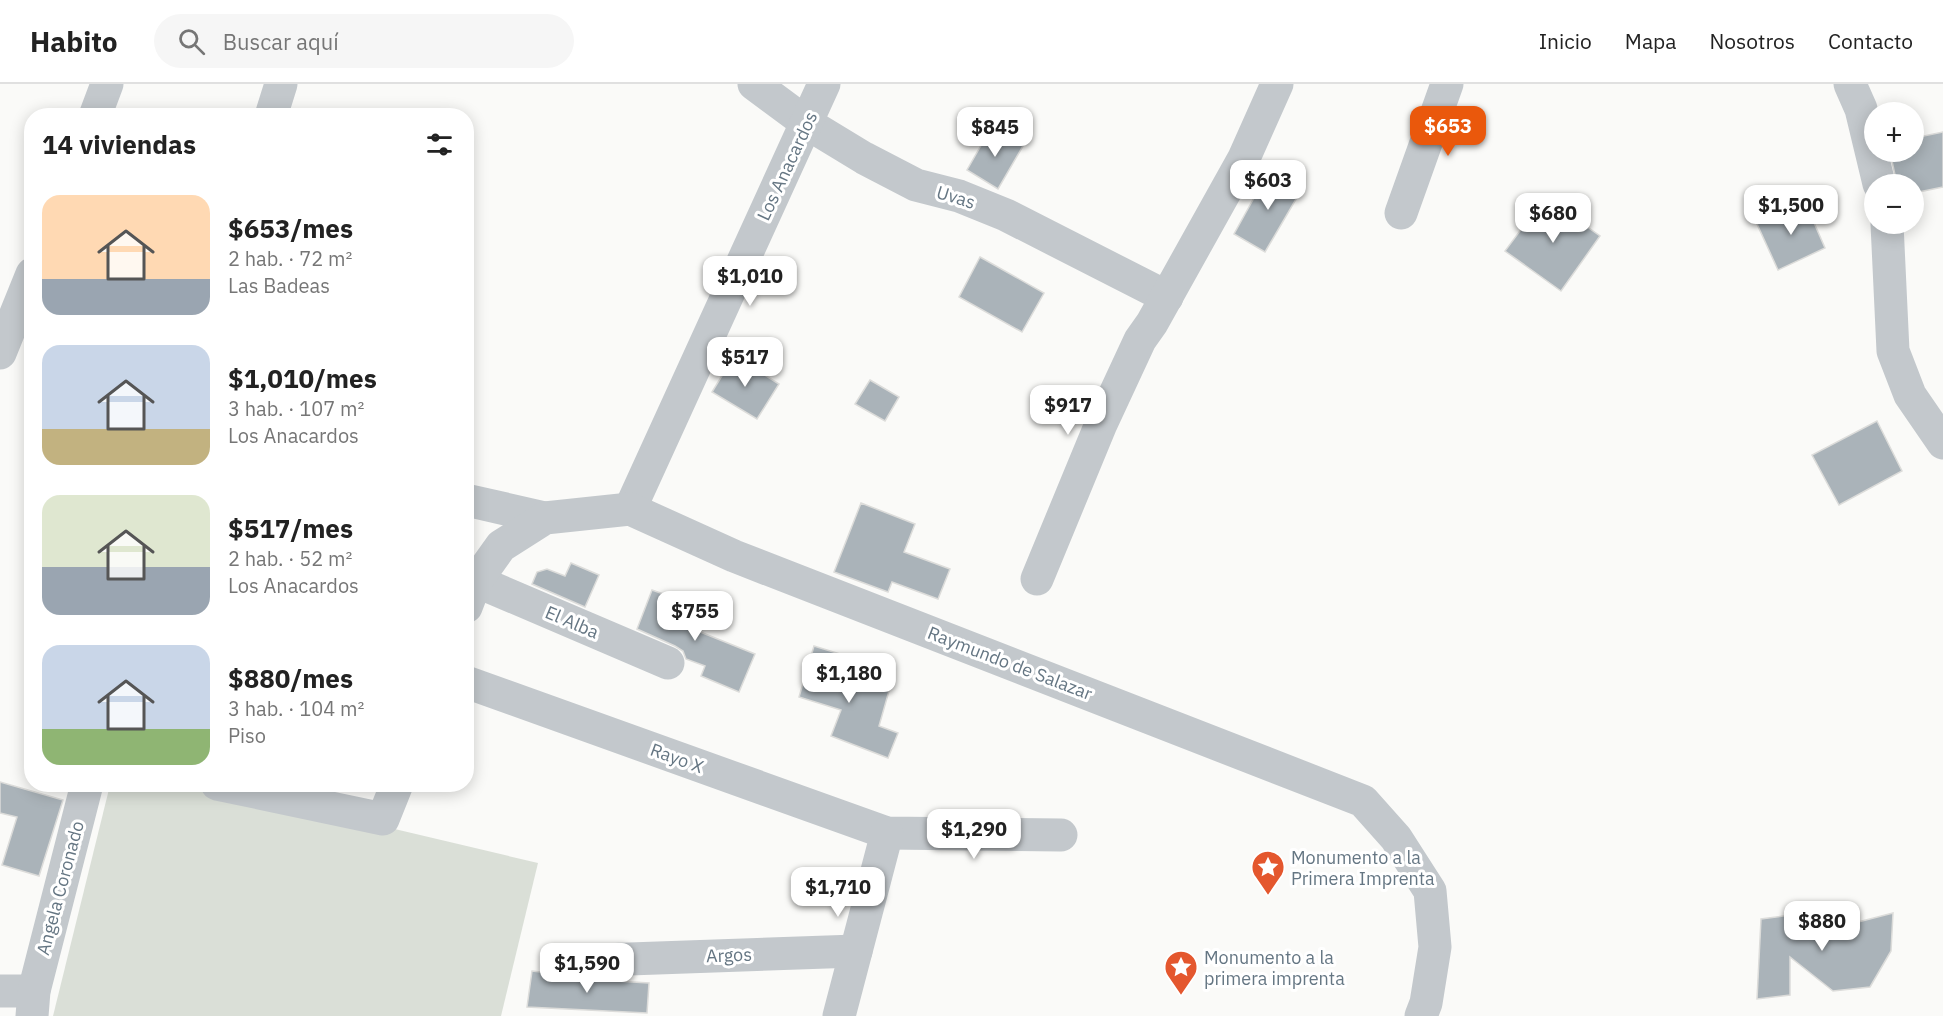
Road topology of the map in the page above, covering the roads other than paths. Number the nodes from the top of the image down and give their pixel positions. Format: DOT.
graph roads {
  1 [pos="107,84"];
  2 [pos="281,84"];
  3 [pos="754,84"];
  4 [pos="824,84"];
  5 [pos="1277,84"];
  6 [pos="1447,84"];
  7 [pos="1850,84"];
  8 [pos="98,108"];
  9 [pos="274,108"];
  10 [pos="808,124"];
  11 [pos="1877,174"];
  12 [pos="1401,213"];
  13 [pos="1887,234"];
  14 [pos="24,294"];
  15 [pos="1160,310"];
  16 [pos="0,352"];
  17 [pos="1943,442"];
  18 [pos="474,502"];
  19 [pos="630,509"];
  20 [pos="545,518"];
  21 [pos="1037,579"];
  22 [pos="474,589"];
  23 [pos="474,595"];
  24 [pos="668,663"];
  25 [pos="474,685"];
  26 [pos="85,792"];
  27 [pos="255,792"];
  28 [pos="394,792"];
  29 [pos="887,833"];
  30 [pos="1061,835"];
  31 [pos="856,951"];
  32 [pos="601,960"];
  33 [pos="0,991"];
  34 [pos="33,1004"];
  35 [pos="839,1016"];
  36 [pos="1421,1016"];
  1 -- 8 [label="street"];
  2 -- 9 [label="street"];
  3 -- 10 [label="street, Uvas"];
  4 -- 10 [label="street, Los Anacardos"];
  5 -- 15 [label="street"];
  6 -- 12 [label="street"];
  7 -- 11 [label="street"];
  10 -- 15 [label="street, Uvas"];
  10 -- 19 [label="street, Los Anacardos"];
  13 -- 17 [label="street"];
  14 -- 16 [label="street"];
  15 -- 21 [label="street"];
  18 -- 20 [label="street"];
  19 -- 20 [label="street"];
  19 -- 36 [label="street, Raymundo de Salazar"];
  20 -- 22 [label="street"];
  23 -- 24 [label="street, El Alba"];
  25 -- 29 [label="street, Rayo X"];
  26 -- 34 [label="street, Angela Coronado"];
  27 -- 28 [label="street"];
  29 -- 30 [label="street, Rayo X"];
  29 -- 31 [label="street"];
  31 -- 32 [label="street, Argos"];
  31 -- 35 [label="street"];
  33 -- 34 [label="street"];
}
